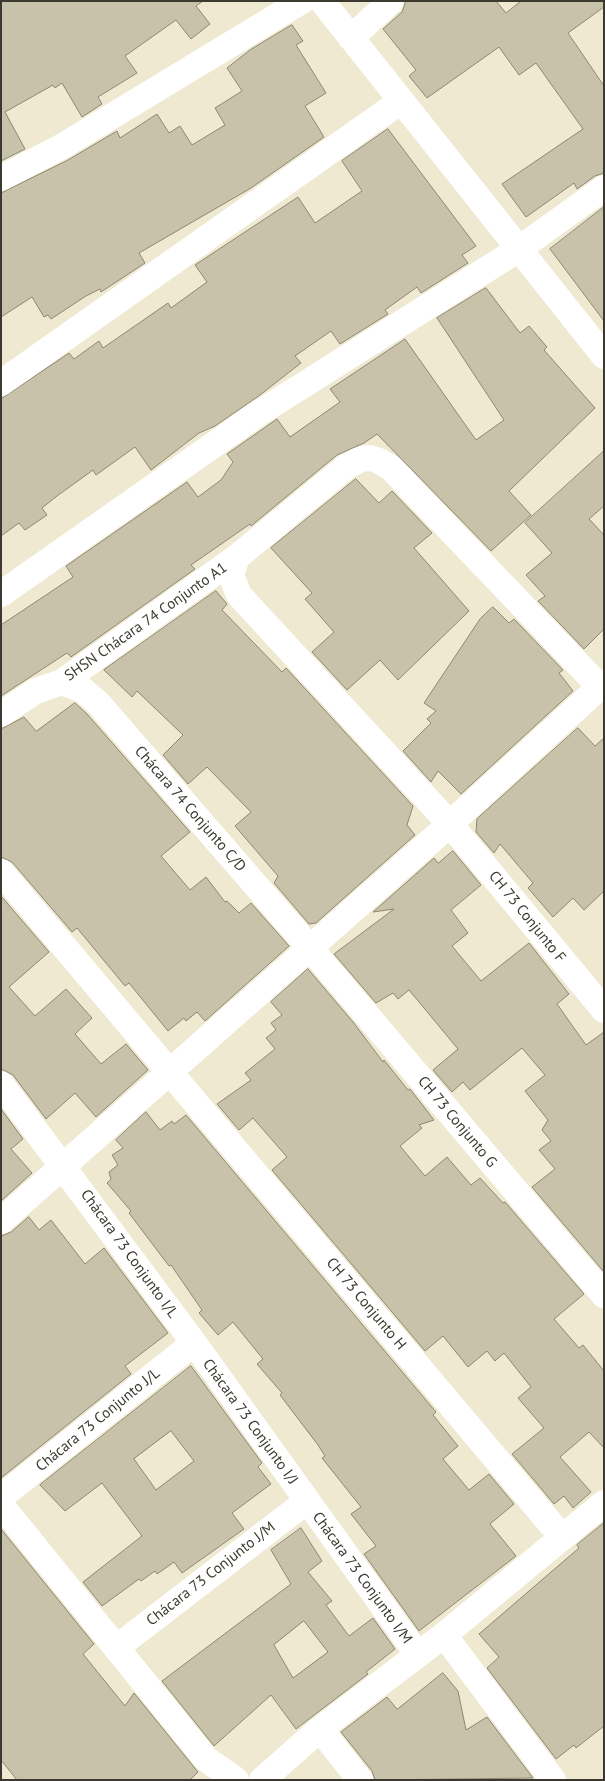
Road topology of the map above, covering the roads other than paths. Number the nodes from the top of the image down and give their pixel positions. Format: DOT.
graph roads {
  1 [pos="302,1"];
  2 [pos="322,1"];
  3 [pos="391,1"];
  4 [pos="351,38"];
  5 [pos="401,101"];
  6 [pos="1,178"];
  7 [pos="604,188"];
  8 [pos="519,249"];
  9 [pos="604,356"];
  10 [pos="1,383"];
  11 [pos="237,557"];
  12 [pos="1,594"];
  13 [pos="62,682"];
  14 [pos="602,685"];
  15 [pos="1,714"];
  16 [pos="450,824"];
  17 [pos="1,872"];
  18 [pos="310,948"];
  19 [pos="604,1010"];
  20 [pos="169,1072"];
  21 [pos="1,1084"];
  22 [pos="63,1166"];
  23 [pos="1,1221"];
  24 [pos="604,1295"];
  25 [pos="194,1343"];
  26 [pos="1,1497"];
  27 [pos="307,1501"];
  28 [pos="604,1503"];
  29 [pos="1,1505"];
  30 [pos="562,1537"];
  31 [pos="444,1635"];
  32 [pos="116,1648"];
  33 [pos="418,1655"];
  34 [pos="320,1729"];
  35 [pos="236,1780"];
  36 [pos="262,1780"];
  37 [pos="360,1780"];
  38 [pos="553,1780"];
  1 -- 6 [label="street"];
  2 -- 4 [label="street"];
  3 -- 4 [label="street"];
  4 -- 5 [label="street"];
  5 -- 8 [label="street"];
  5 -- 10 [label="street"];
  7 -- 8 [label="street"];
  8 -- 9 [label="street"];
  8 -- 12 [label="street"];
  11 -- 13 [label="street, SHSN Chácara 74 Conjunto A1"];
  11 -- 14 [label="street, SHSN Chácara 74 Conjunto A1"];
  11 -- 16 [label="street, CH 73 Conjunto F"];
  13 -- 15 [label="street, SHSN Chácara 74 Conjunto A1"];
  13 -- 18 [label="street, Chácara 74 Conjunto C/D"];
  14 -- 16 [label="street"];
  16 -- 18 [label="street"];
  16 -- 19 [label="street, CH 73 Conjunto F"];
  17 -- 20 [label="street, CH 73 Conjunto H"];
  18 -- 20 [label="street"];
  18 -- 24 [label="street, CH 73 Conjunto G"];
  20 -- 22 [label="street"];
  20 -- 30 [label="street, CH 73 Conjunto H"];
  21 -- 22 [label="street, Chácara 73 Conjunto I/L"];
  22 -- 23 [label="street"];
  22 -- 25 [label="street, Chácara 73 Conjunto I/L"];
  25 -- 26 [label="street, Chácara 73 Conjunto J/L"];
  25 -- 27 [label="street, Chácara 73 Conjunto I/J"];
  27 -- 32 [label="street, Chácara 73 Conjunto J/M"];
  27 -- 33 [label="street, Chácara 73 Conjunto I/M"];
  28 -- 30 [label="street"];
  29 -- 32 [label="street"];
  30 -- 31 [label="street"];
  31 -- 33 [label="street"];
  31 -- 38 [label="street"];
  32 -- 35 [label="street"];
  33 -- 34 [label="street"];
  34 -- 36 [label="street"];
  34 -- 37 [label="street"];
}
